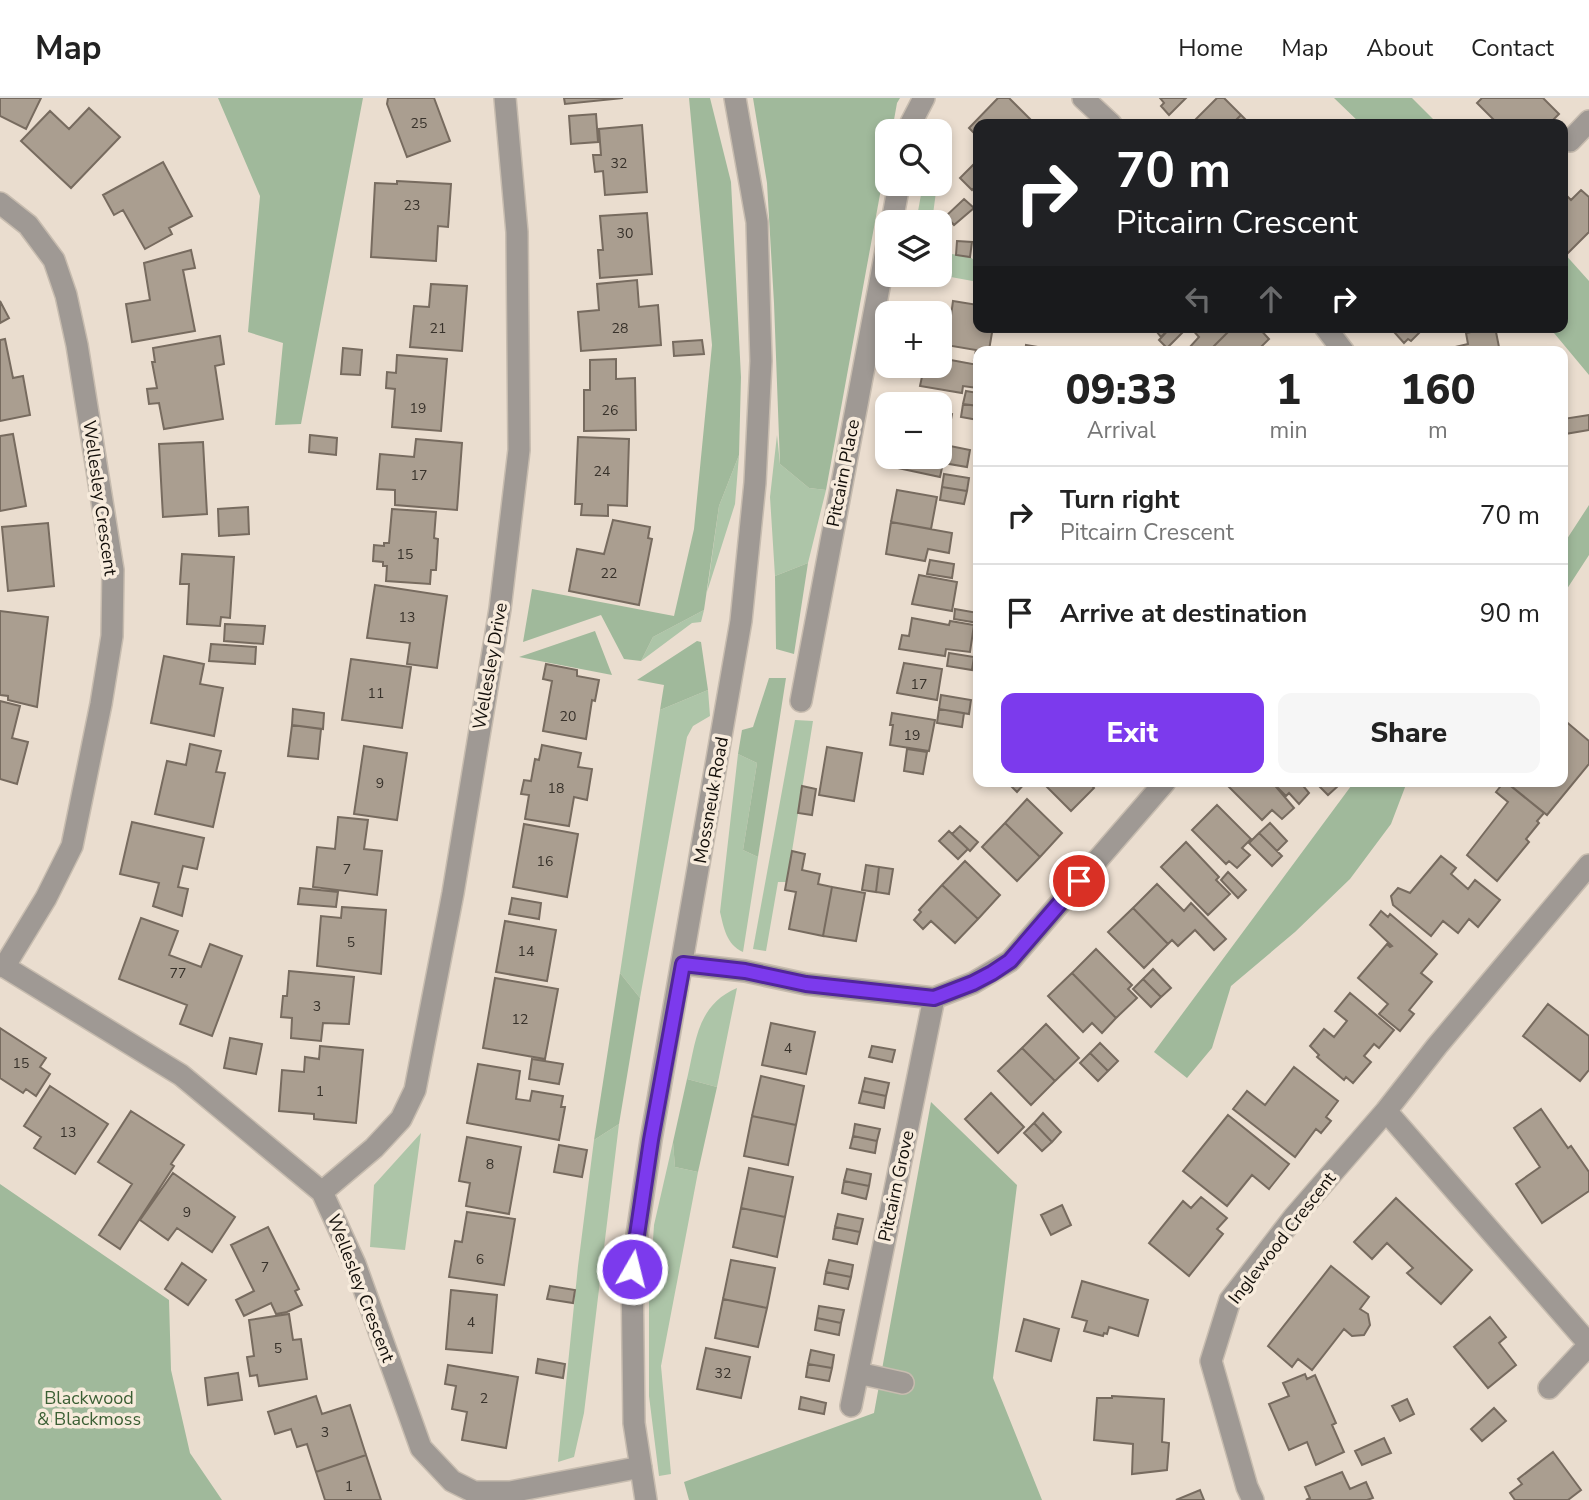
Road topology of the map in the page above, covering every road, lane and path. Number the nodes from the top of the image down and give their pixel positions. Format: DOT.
graph roads {
  1 [pos="505,98"];
  2 [pos="735,98"];
  3 [pos="924,98"];
  4 [pos="1083,98"];
  5 [pos="913,119"];
  6 [pos="1106,119"];
  7 [pos="1589,121"];
  8 [pos="1570,141"];
  9 [pos="0,203"];
  10 [pos="879,287"];
  11 [pos="801,701"];
  12 [pos="1161,787"];
  13 [pos="1589,865"];
  14 [pos="683,964"];
  15 [pos="2,965"];
  16 [pos="934,998"];
  17 [pos="1386,1111"];
  18 [pos="322,1192"];
  19 [pos="1589,1345"];
  20 [pos="858,1373"];
  21 [pos="904,1383"];
  22 [pos="1549,1388"];
  23 [pos="851,1406"];
  24 [pos="640,1467"];
  25 [pos="646,1500"];
  26 [pos="1253,1500"];
  1 -- 18 [label="street, Wellesley Drive"];
  2 -- 14 [label="street, Mossneuk Road"];
  3 -- 5 [label="street"];
  4 -- 6 [label="street"];
  7 -- 8 [label="street"];
  9 -- 15 [label="street, Wellesley Crescent"];
  10 -- 11 [label="street, Pitcairn Place"];
  12 -- 16 [label="street"];
  13 -- 17 [label="street, Inglewood Crescent"];
  14 -- 16 [label="street"];
  14 -- 24 [label="street, Mossneuk Road"];
  15 -- 18 [label="street, Wellesley Crescent"];
  16 -- 20 [label="street, Pitcairn Grove"];
  17 -- 19 [label="street"];
  17 -- 26 [label="street, Inglewood Crescent"];
  18 -- 24 [label="street, Wellesley Crescent"];
  19 -- 22 [label="street"];
  20 -- 21 [label="street"];
  20 -- 23 [label="street, Pitcairn Grove"];
  24 -- 25 [label="street, Mossneuk Road"];
}
